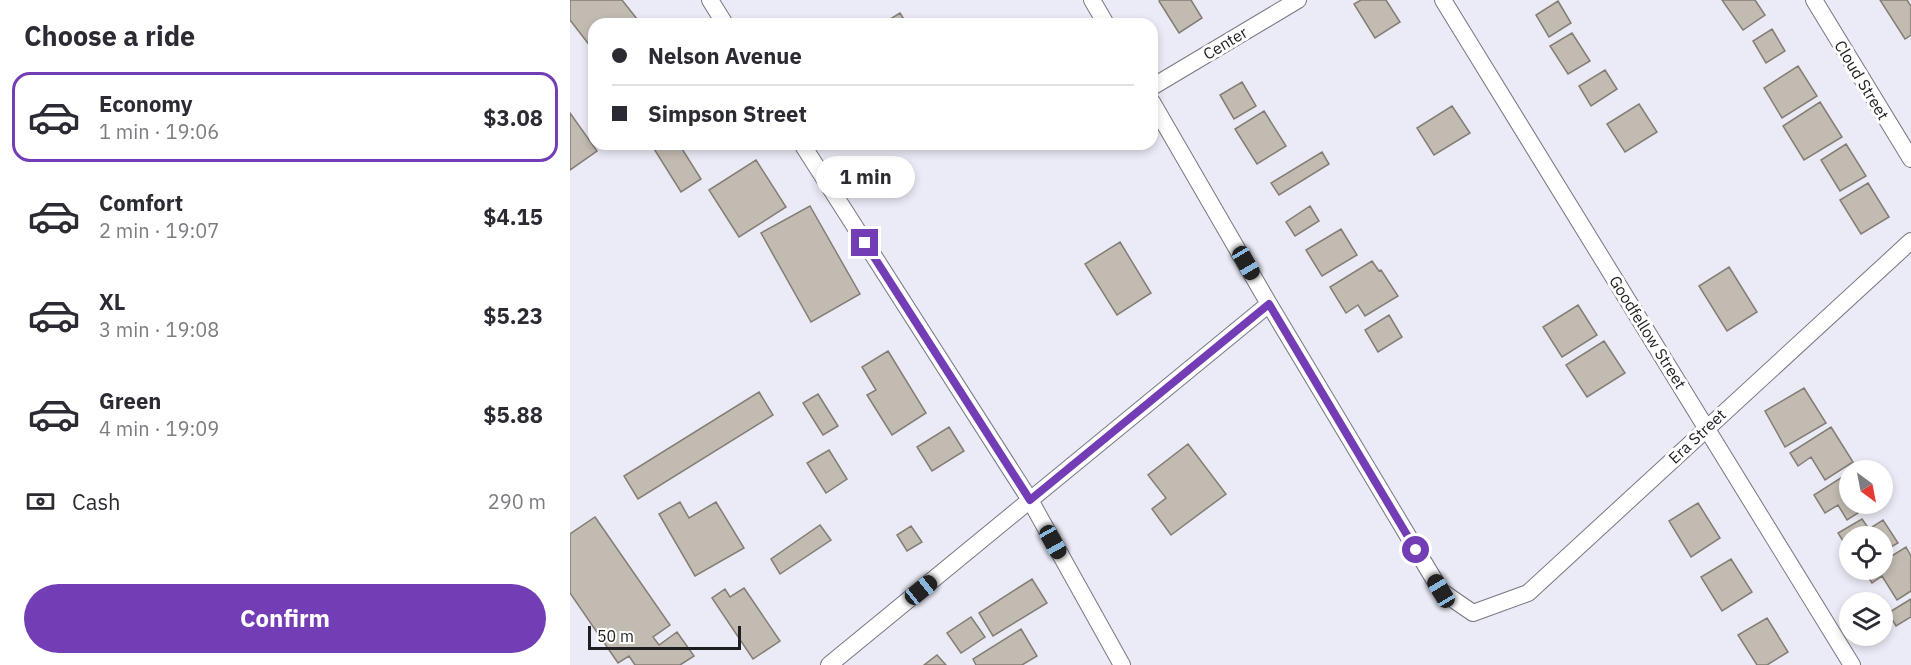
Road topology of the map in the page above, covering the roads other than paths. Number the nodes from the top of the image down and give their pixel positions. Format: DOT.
graph roads {
  1 [pos="710,0"];
  2 [pos="1092,0"];
  3 [pos="1298,0"];
  4 [pos="1443,0"];
  5 [pos="1814,0"];
  6 [pos="721,18"];
  7 [pos="1102,18"];
  8 [pos="1158,83"];
  9 [pos="1158,112"];
  10 [pos="806,150"];
  11 [pos="1911,159"];
  12 [pos="1911,241"];
  13 [pos="1269,304"];
  14 [pos="1707,427"];
  15 [pos="1030,500"];
  16 [pos="830,665"];
  17 [pos="1122,665"];
  18 [pos="1852,665"];
  1 -- 6 [label="street"];
  2 -- 7 [label="street"];
  3 -- 8 [label="street, Center"];
  4 -- 14 [label="street, Goodfellow Street"];
  5 -- 11 [label="street, Cloud Street"];
  9 -- 13 [label="street"];
  10 -- 15 [label="street"];
  12 -- 14 [label="street, Era Street"];
  13 -- 14 [label="street, Era Street"];
  13 -- 15 [label="street"];
  14 -- 18 [label="street, Goodfellow Street"];
  15 -- 16 [label="street"];
  15 -- 17 [label="street"];
}
